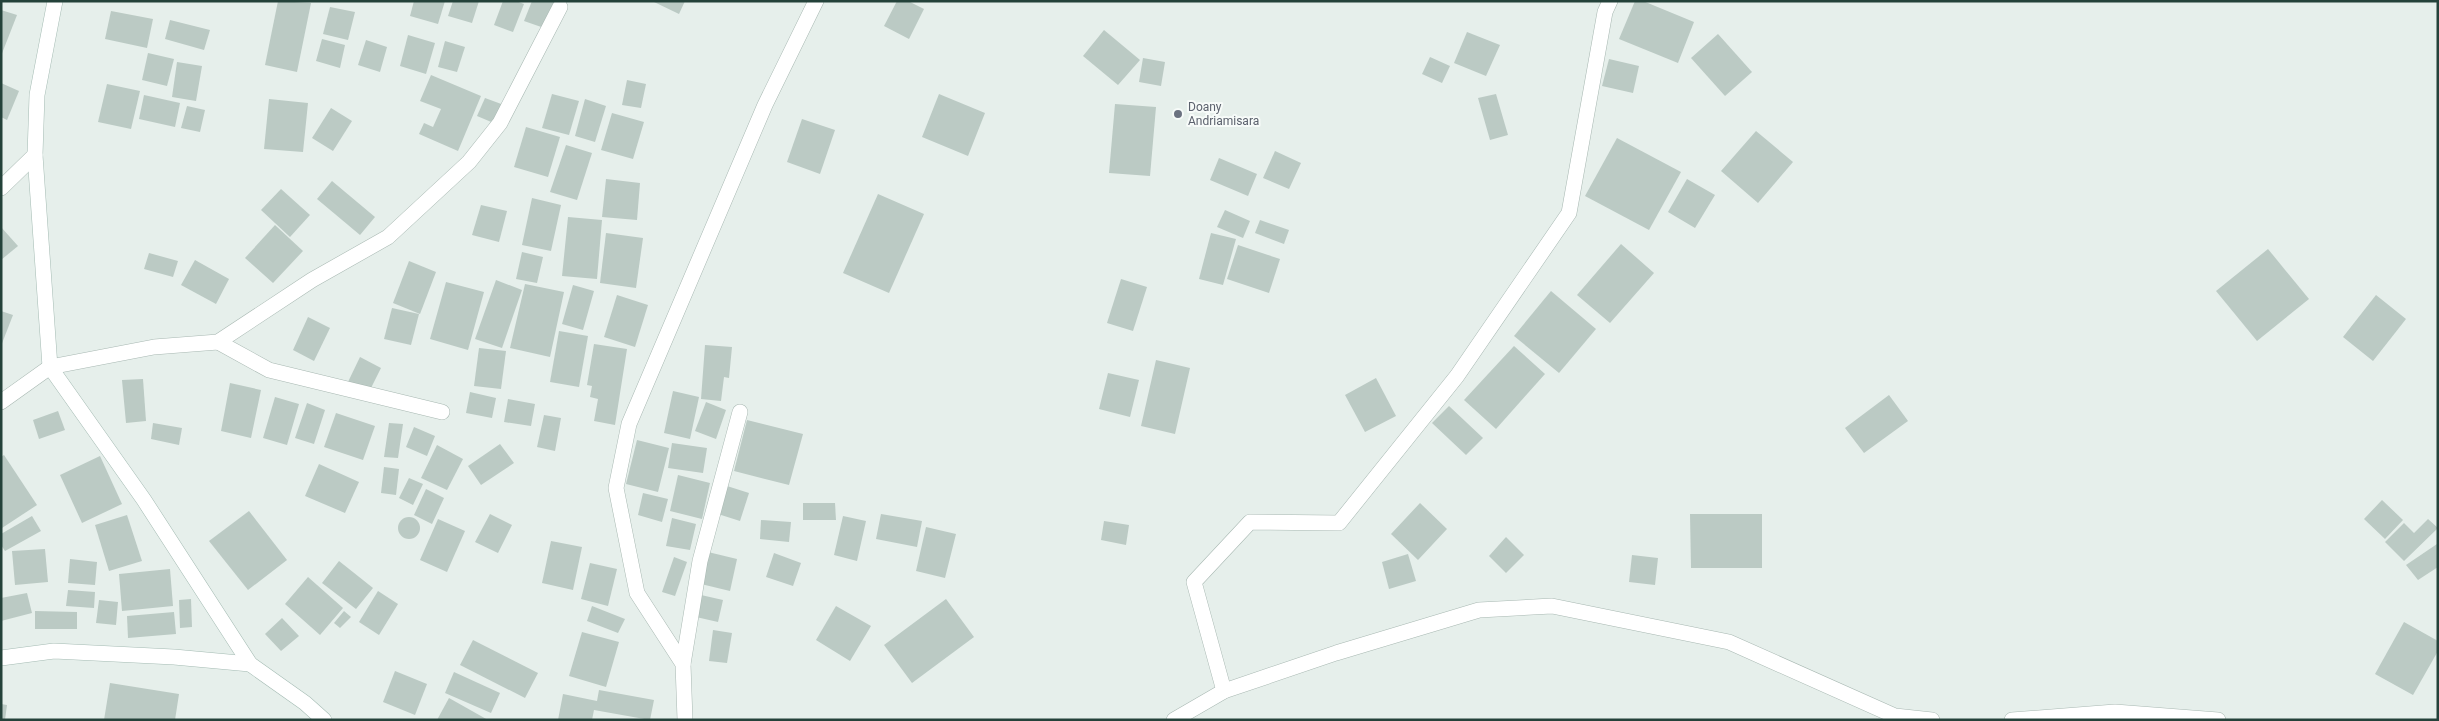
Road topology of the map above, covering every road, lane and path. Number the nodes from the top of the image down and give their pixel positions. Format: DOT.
graph roads {
  1 [pos="55,1"];
  2 [pos="816,1"];
  3 [pos="1610,1"];
  4 [pos="560,7"];
  5 [pos="34,155"];
  6 [pos="1,188"];
  7 [pos="218,342"];
  8 [pos="50,367"];
  9 [pos="1,402"];
  10 [pos="442,412"];
  11 [pos="740,412"];
  12 [pos="1,658"];
  13 [pos="250,664"];
  14 [pos="683,664"];
  15 [pos="1224,691"];
  16 [pos="324,720"];
  17 [pos="685,720"];
  18 [pos="1174,720"];
  19 [pos="1932,720"];
  20 [pos="2012,720"];
  21 [pos="2218,720"];
  1 -- 5 [label="street"];
  2 -- 14 [label="street"];
  3 -- 15 [label="street"];
  4 -- 7 [label="street"];
  5 -- 6 [label="street"];
  5 -- 8 [label="street"];
  7 -- 8 [label="street"];
  7 -- 10 [label="street"];
  8 -- 9 [label="street"];
  8 -- 13 [label="street"];
  11 -- 14 [label="street"];
  12 -- 13 [label="street"];
  13 -- 16 [label="street"];
  14 -- 17 [label="street"];
  15 -- 18 [label="street"];
  15 -- 19 [label="street"];
  20 -- 21 [label="street"];
}
